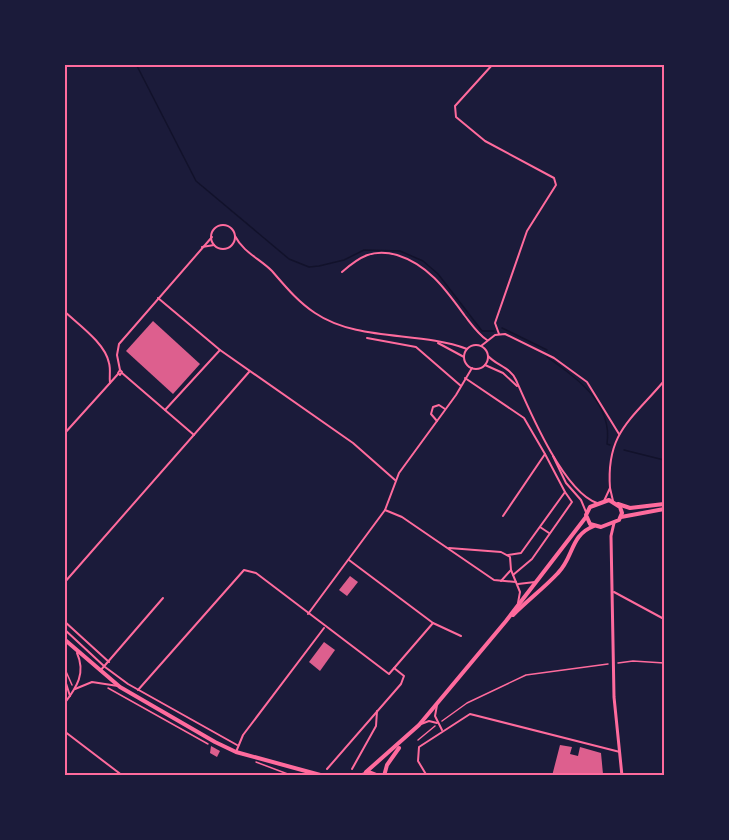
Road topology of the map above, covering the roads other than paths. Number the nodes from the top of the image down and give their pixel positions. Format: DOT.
graph roads {
  1 [pos="493,64"];
  2 [pos="235,236"];
  3 [pos="212,237"];
  4 [pos="215,245"];
  5 [pos="232,245"];
  6 [pos="202,247"];
  7 [pos="243,248"];
  8 [pos="342,272"];
  9 [pos="158,298"];
  10 [pos="64,311"];
  11 [pos="499,334"];
  12 [pos="367,338"];
  13 [pos="487,340"];
  14 [pos="436,342"];
  15 [pos="481,346"];
  16 [pos="467,349"];
  17 [pos="220,350"];
  18 [pos="488,356"];
  19 [pos="464,357"];
  20 [pos="467,365"];
  21 [pos="484,365"];
  22 [pos="472,368"];
  23 [pos="120,372"];
  24 [pos="249,372"];
  25 [pos="465,377"];
  26 [pos="664,381"];
  27 [pos="110,383"];
  28 [pos="461,386"];
  29 [pos="517,386"];
  30 [pos="165,410"];
  31 [pos="445,410"];
  32 [pos="437,421"];
  33 [pos="64,434"];
  34 [pos="619,434"];
  35 [pos="194,435"];
  36 [pos="547,442"];
  37 [pos="545,454"];
  38 [pos="395,480"];
  39 [pos="610,488"];
  40 [pos="565,492"];
  41 [pos="613,501"];
  42 [pos="603,502"];
  43 [pos="597,503"];
  44 [pos="618,504"];
  45 [pos="664,504"];
  46 [pos="664,509"];
  47 [pos="386,510"];
  48 [pos="586,515"];
  49 [pos="503,516"];
  50 [pos="621,517"];
  51 [pos="614,523"];
  52 [pos="594,526"];
  53 [pos="604,526"];
  54 [pos="540,527"];
  55 [pos="549,533"];
  56 [pos="611,536"];
  57 [pos="449,548"];
  58 [pos="508,555"];
  59 [pos="348,560"];
  60 [pos="511,570"];
  61 [pos="513,575"];
  62 [pos="501,581"];
  63 [pos="537,581"];
  64 [pos="64,583"];
  65 [pos="517,583"];
  66 [pos="614,592"];
  67 [pos="163,598"];
  68 [pos="518,604"];
  69 [pos="309,614"];
  70 [pos="664,619"];
  71 [pos="64,621"];
  72 [pos="506,621"];
  73 [pos="433,623"];
  74 [pos="325,627"];
  75 [pos="64,629"];
  76 [pos="461,636"];
  77 [pos="82,637"];
  78 [pos="64,639"];
  79 [pos="78,641"];
  80 [pos="76,651"];
  81 [pos="109,662"];
  82 [pos="105,667"];
  83 [pos="394,668"];
  84 [pos="100,672"];
  85 [pos="64,677"];
  86 [pos="120,687"];
  87 [pos="75,689"];
  88 [pos="138,690"];
  89 [pos="70,696"];
  90 [pos="64,704"];
  91 [pos="437,704"];
  92 [pos="377,711"];
  93 [pos="181,715"];
  94 [pos="178,721"];
  95 [pos="436,724"];
  96 [pos="419,725"];
  97 [pos="442,730"];
  98 [pos="64,731"];
  99 [pos="403,741"];
  100 [pos="237,745"];
  101 [pos="236,752"];
  102 [pos="620,752"];
  103 [pos="327,769"];
  104 [pos="352,769"];
  105 [pos="362,774"];
  106 [pos="123,776"];
  107 [pos="324,776"];
  108 [pos="381,776"];
  109 [pos="428,776"];
  110 [pos="622,776"];
  1 -- 11 [label="street"];
  2 -- 3 [label="street"];
  2 -- 5 [label="street"];
  2 -- 7 [label="street"];
  3 -- 4 [label="street"];
  3 -- 6 [label="street"];
  4 -- 5 [label="street"];
  4 -- 6 [label="street"];
  5 -- 7 [label="street"];
  6 -- 9 [label="street"];
  7 -- 14 [label="street"];
  8 -- 13 [label="street"];
  9 -- 17 [label="street"];
  9 -- 23 [label="street"];
  10 -- 27 [label="street"];
  11 -- 13 [label="street"];
  11 -- 34 [label="street"];
  12 -- 28 [label="street"];
  13 -- 15 [label="street"];
  14 -- 16 [label="street"];
  14 -- 19 [label="street"];
  15 -- 16 [label="street"];
  15 -- 18 [label="street"];
  16 -- 19 [label="street"];
  17 -- 24 [label="street"];
  17 -- 30 [label="street"];
  18 -- 21 [label="street"];
  18 -- 29 [label="street"];
  19 -- 20 [label="street"];
  20 -- 22 [label="street"];
  20 -- 25 [label="street"];
  21 -- 22 [label="street"];
  21 -- 29 [label="street"];
  22 -- 25 [label="street"];
  23 -- 27 [label="street"];
  23 -- 30 [label="street"];
  24 -- 35 [label="street"];
  24 -- 38 [label="street"];
  25 -- 28 [label="street"];
  25 -- 37 [label="street"];
  26 -- 34 [label="street"];
  27 -- 33 [label="street"];
  28 -- 31 [label="street"];
  29 -- 36 [label="street"];
  30 -- 35 [label="street"];
  31 -- 32 [label="street"];
  31 -- 32 [label="street"];
  32 -- 38 [label="street"];
  34 -- 39 [label="street"];
  35 -- 64 [label="street"];
  36 -- 43 [label="street"];
  36 -- 48 [label="street"];
  37 -- 40 [label="street"];
  37 -- 49 [label="street"];
  38 -- 47 [label="street"];
  39 -- 41 [label="street"];
  39 -- 42 [label="street"];
  40 -- 54 [label="street"];
  40 -- 55 [label="street"];
  41 -- 42 [label="main road"];
  41 -- 44 [label="main road"];
  42 -- 43 [label="main road"];
  43 -- 48 [label="main road"];
  44 -- 45 [label="main road"];
  44 -- 50 [label="main road"];
  46 -- 50 [label="main road"];
  47 -- 57 [label="street"];
  47 -- 59 [label="street"];
  48 -- 52 [label="main road"];
  48 -- 63 [label="main road"];
  50 -- 51 [label="main road"];
  51 -- 53 [label="main road"];
  51 -- 56 [label="street"];
  52 -- 53 [label="main road"];
  52 -- 72 [label="main road"];
  53 -- 56 [label="street"];
  54 -- 55 [label="street"];
  54 -- 58 [label="street"];
  55 -- 61 [label="street"];
  56 -- 66 [label="street"];
  57 -- 58 [label="street"];
  57 -- 62 [label="street"];
  58 -- 60 [label="street"];
  59 -- 69 [label="street"];
  59 -- 73 [label="street"];
  60 -- 61 [label="street"];
  60 -- 62 [label="street"];
  61 -- 65 [label="street"];
  62 -- 65 [label="street"];
  63 -- 65 [label="street"];
  63 -- 68 [label="main road"];
  65 -- 68 [label="street"];
  66 -- 70 [label="street"];
  66 -- 102 [label="street"];
  67 -- 81 [label="street"];
  68 -- 72 [label="main road"];
  69 -- 74 [label="street"];
  69 -- 88 [label="street"];
  71 -- 77 [label="street"];
  72 -- 91 [label="main road"];
  73 -- 76 [label="street"];
  73 -- 83 [label="street"];
  74 -- 83 [label="street"];
  74 -- 100 [label="street"];
  75 -- 79 [label="street"];
  77 -- 79 [label="street"];
  77 -- 81 [label="street"];
  78 -- 80 [label="main road"];
  79 -- 82 [label="street"];
  80 -- 84 [label="main road"];
  80 -- 87 [label="street"];
  81 -- 82 [label="street"];
  82 -- 84 [label="street"];
  82 -- 88 [label="street"];
  83 -- 92 [label="street"];
  84 -- 86 [label="main road"];
  85 -- 89 [label="street"];
  86 -- 87 [label="street"];
  86 -- 94 [label="main road"];
  87 -- 89 [label="street"];
  88 -- 93 [label="street"];
  89 -- 90 [label="street"];
  91 -- 95 [label="street"];
  91 -- 96 [label="main road"];
  92 -- 103 [label="street"];
  92 -- 104 [label="street"];
  93 -- 94 [label="street"];
  93 -- 100 [label="street"];
  94 -- 101 [label="main road"];
  95 -- 96 [label="street"];
  95 -- 97 [label="street"];
  96 -- 99 [label="main road"];
  97 -- 102 [label="street"];
  97 -- 109 [label="street"];
  98 -- 106 [label="street"];
  99 -- 105 [label="main road"];
  99 -- 108 [label="main road"];
  100 -- 101 [label="street"];
  101 -- 107 [label="main road"];
  102 -- 110 [label="street"];
  105 -- 108 [label="main road"];
}
